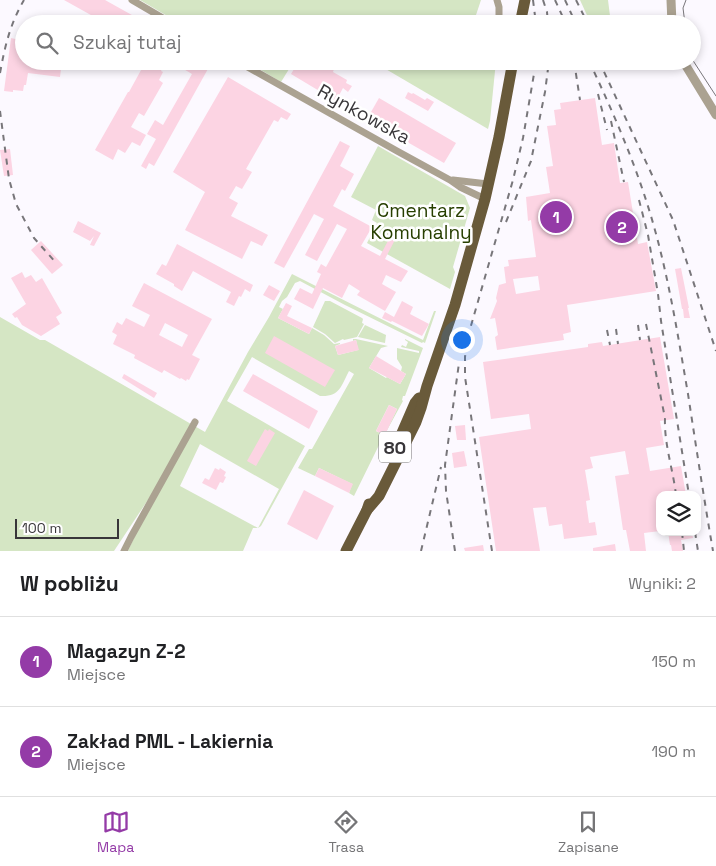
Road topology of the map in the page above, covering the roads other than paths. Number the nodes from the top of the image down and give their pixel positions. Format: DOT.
graph roads {
  1 [pos="132,0"];
  2 [pos="497,0"];
  3 [pos="525,0"];
  4 [pos="672,0"];
  5 [pos="158,15"];
  6 [pos="499,15"];
  7 [pos="522,15"];
  8 [pos="672,15"];
  9 [pos="253,70"];
  10 [pos="511,70"];
  11 [pos="688,70"];
  12 [pos="716,115"];
  13 [pos="450,180"];
  14 [pos="488,184"];
  15 [pos="485,199"];
  16 [pos="195,422"];
  17 [pos="347,550"];
  18 [pos="124,551"];
  1 -- 5 [label="street"];
  2 -- 6 [label="street"];
  3 -- 7 [label="main road"];
  4 -- 8 [label="street"];
  9 -- 13 [label="street, Rynkowska"];
  10 -- 14 [label="main road, 80"];
  11 -- 12 [label="street"];
  13 -- 14 [label="street, Rynkowska"];
  13 -- 15 [label="street, Rynkowska"];
  14 -- 15 [label="main road, 80"];
  15 -- 17 [label="main road, 80"];
  16 -- 18 [label="street"];
}
